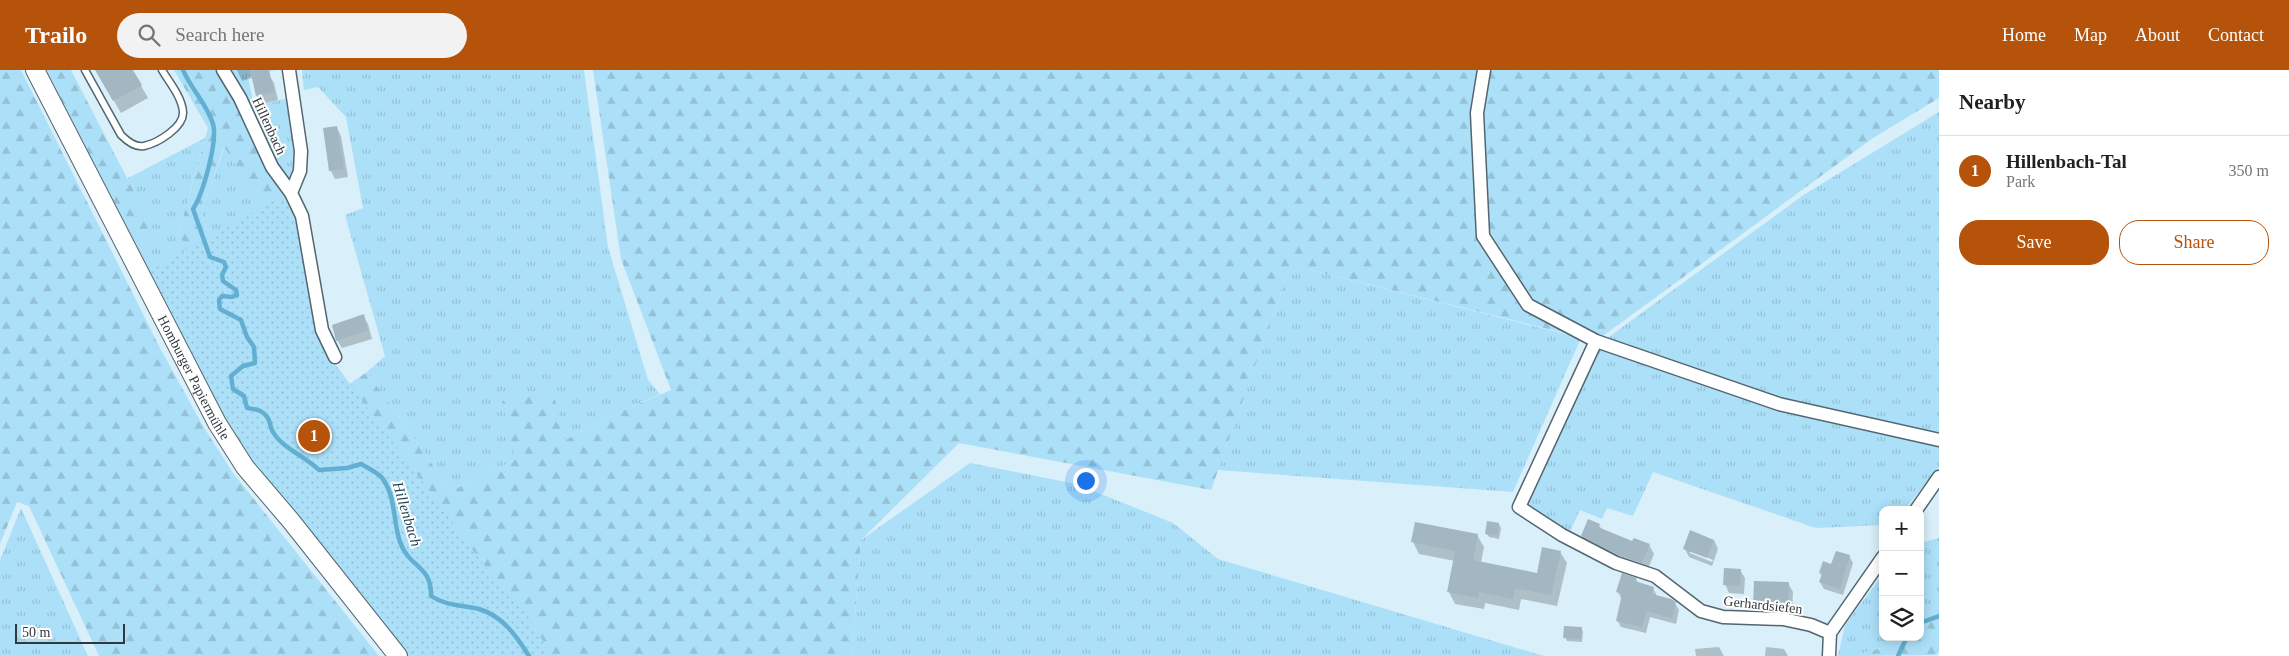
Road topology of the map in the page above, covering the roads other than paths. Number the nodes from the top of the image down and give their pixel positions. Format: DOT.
graph roads {
  1 [pos="35,70"];
  2 [pos="85,70"];
  3 [pos="162,70"];
  4 [pos="223,70"];
  5 [pos="289,70"];
  6 [pos="1484,70"];
  7 [pos="291,193"];
  8 [pos="1596,342"];
  9 [pos="335,357"];
  10 [pos="1939,440"];
  11 [pos="1939,477"];
  12 [pos="1919,506"];
  13 [pos="1879,563"];
  14 [pos="1830,633"];
  15 [pos="398,656"];
  16 [pos="1829,656"];
  1 -- 15 [label="main road, Homburger Papiermühle"];
  2 -- 3 [label="lane"];
  4 -- 7 [label="street, Hillenbach"];
  5 -- 7 [label="street, Hillenbach"];
  6 -- 8 [label="street"];
  7 -- 9 [label="street, Hillenbach"];
  8 -- 10 [label="street"];
  8 -- 14 [label="street, Gerhardsiefen"];
  11 -- 12 [label="street"];
  13 -- 14 [label="street"];
  14 -- 16 [label="street"];
}
